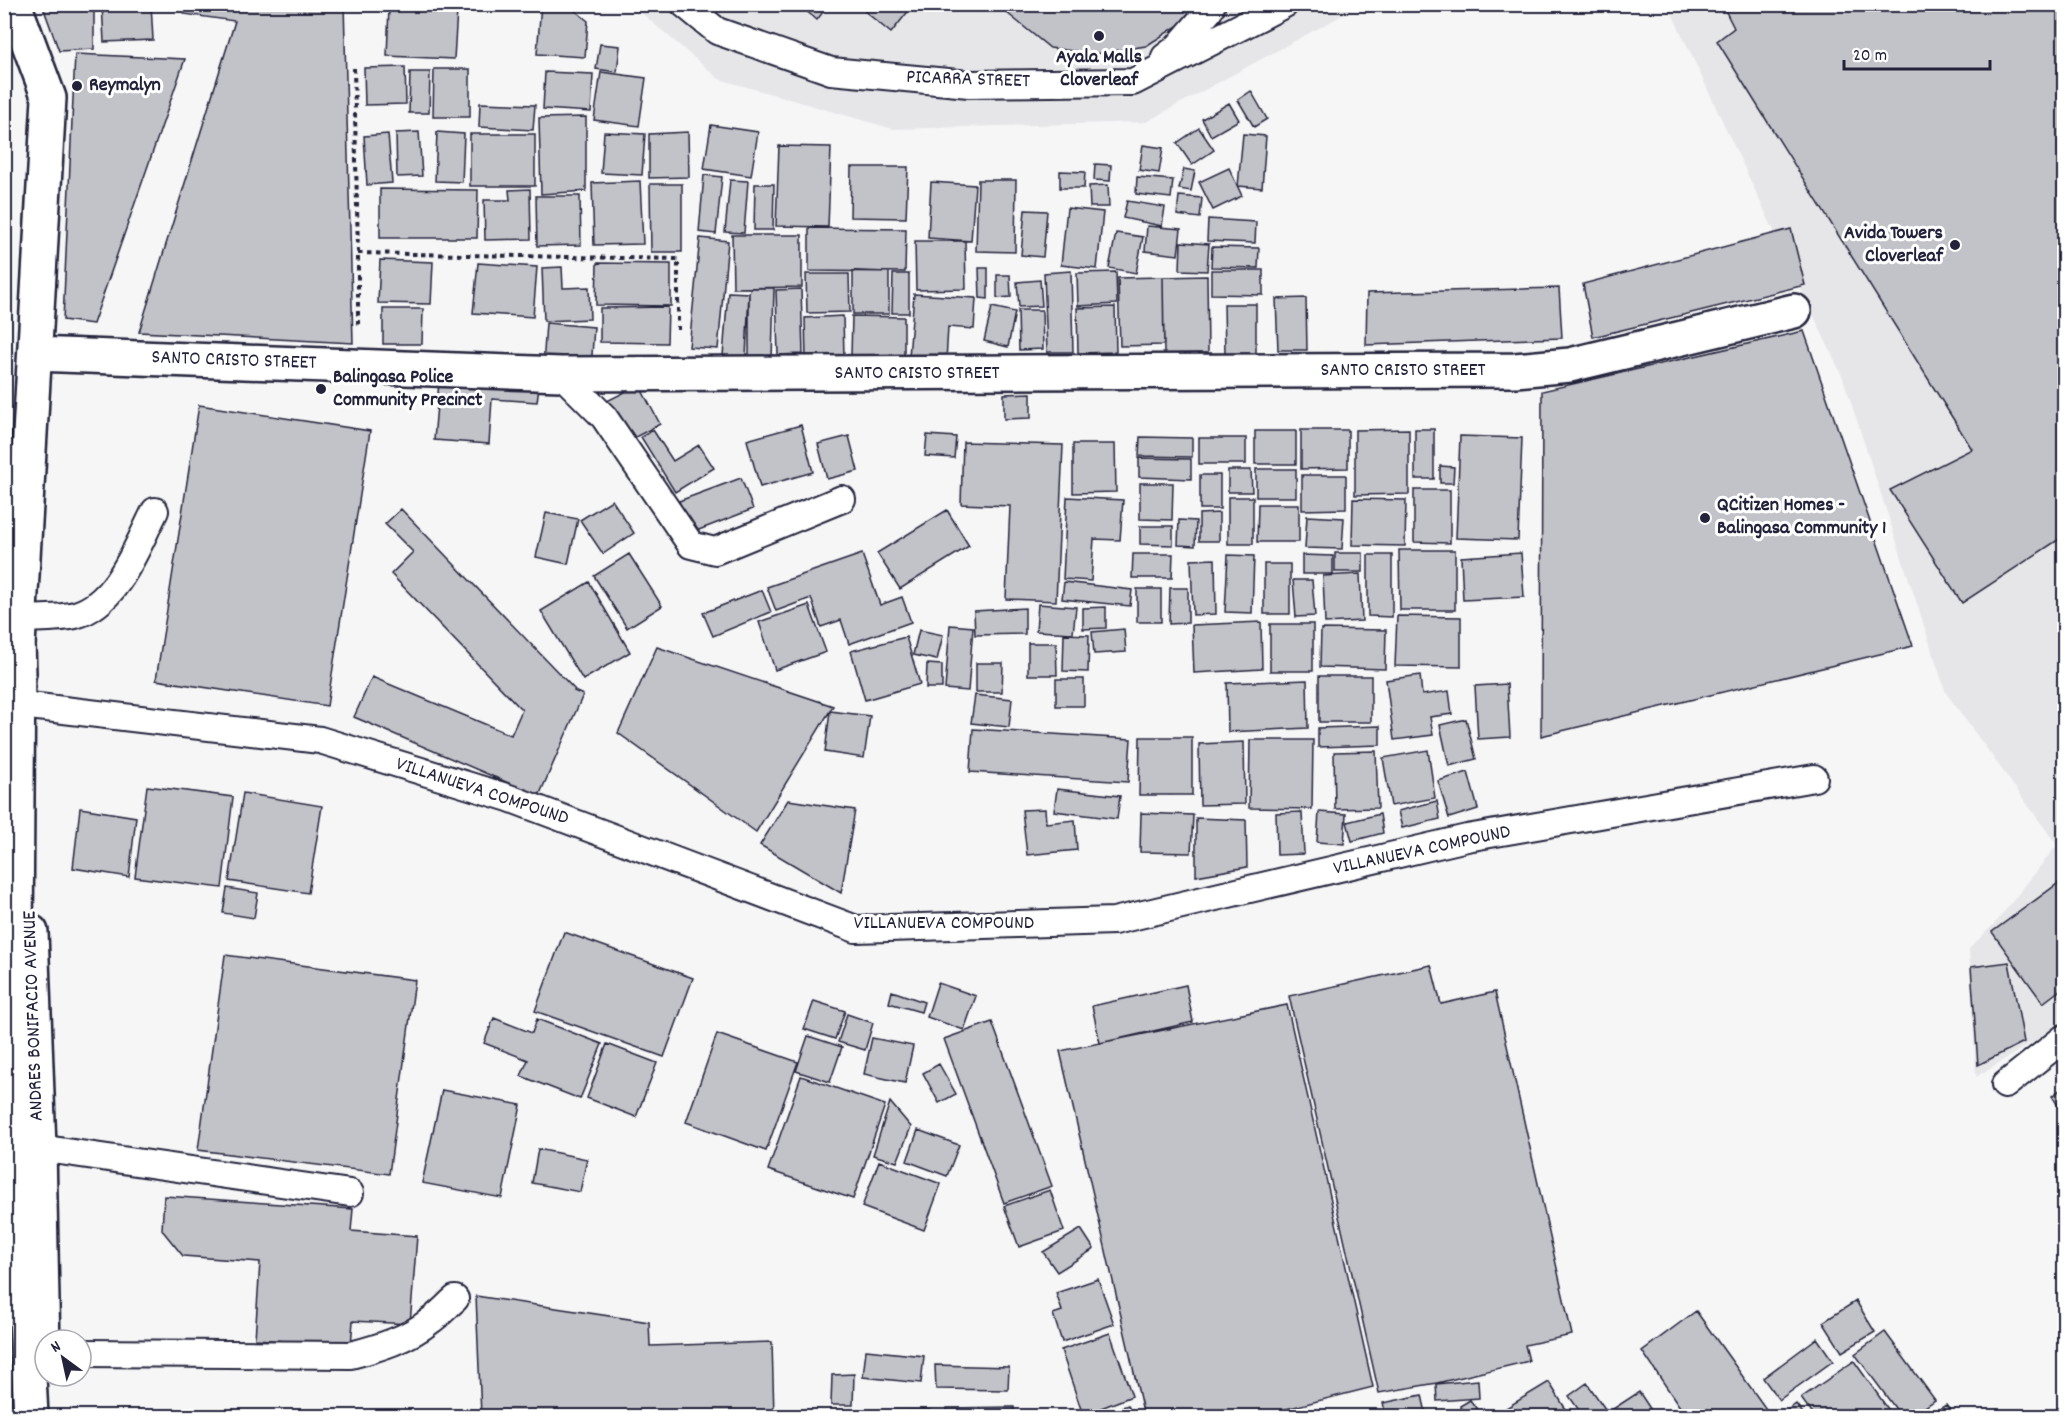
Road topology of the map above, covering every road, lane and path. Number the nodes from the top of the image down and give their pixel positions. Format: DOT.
graph roads {
  1 [pos="14,4"];
  2 [pos="684,4"];
  3 [pos="1212,4"];
  4 [pos="1285,4"];
  5 [pos="354,68"];
  6 [pos="1133,82"];
  7 [pos="358,253"];
  8 [pos="1794,311"];
  9 [pos="34,354"];
  10 [pos="357,365"];
  11 [pos="561,374"];
  12 [pos="678,375"];
  13 [pos="842,500"];
  14 [pos="155,511"];
  15 [pos="19,632"];
  16 [pos="21,705"];
  17 [pos="1814,778"];
  18 [pos="2064,1038"];
  19 [pos="2005,1085"];
  20 [pos="39,1148"];
  21 [pos="350,1193"];
  22 [pos="455,1299"];
  23 [pos="43,1328"];
  24 [pos="93,1353"];
  25 [pos="46,1388"];
  26 [pos="31,1416"];
  27 [pos="47,1416"];
  1 -- 9 [label="main road, ANDRES BONIFACIO AVENUE"];
  2 -- 6 [label="lane, PICARRA STREET"];
  3 -- 6 [label="lane"];
  4 -- 6 [label="lane, PICARRA STREET"];
  5 -- 7 [label="path"];
  7 -- 10 [label="path"];
  7 -- 12 [label="path"];
  8 -- 12 [label="main road, SANTO CRISTO STREET"];
  9 -- 10 [label="main road, SANTO CRISTO STREET"];
  9 -- 15 [label="main road, ANDRES BONIFACIO AVENUE"];
  10 -- 11 [label="main road, SANTO CRISTO STREET"];
  11 -- 12 [label="main road, SANTO CRISTO STREET"];
  11 -- 13 [label="lane"];
  14 -- 15 [label="lane"];
  15 -- 16 [label="main road, ANDRES BONIFACIO AVENUE"];
  15 -- 26 [label="main road"];
  16 -- 17 [label="lane, VILLANUEVA COMPOUND"];
  16 -- 20 [label="main road, ANDRES BONIFACIO AVENUE"];
  18 -- 19 [label="lane"];
  20 -- 21 [label="lane"];
  20 -- 23 [label="main road, ANDRES BONIFACIO AVENUE"];
  22 -- 24 [label="lane"];
  25 -- 27 [label="main road, ANDRES BONIFACIO AVENUE"];
}
